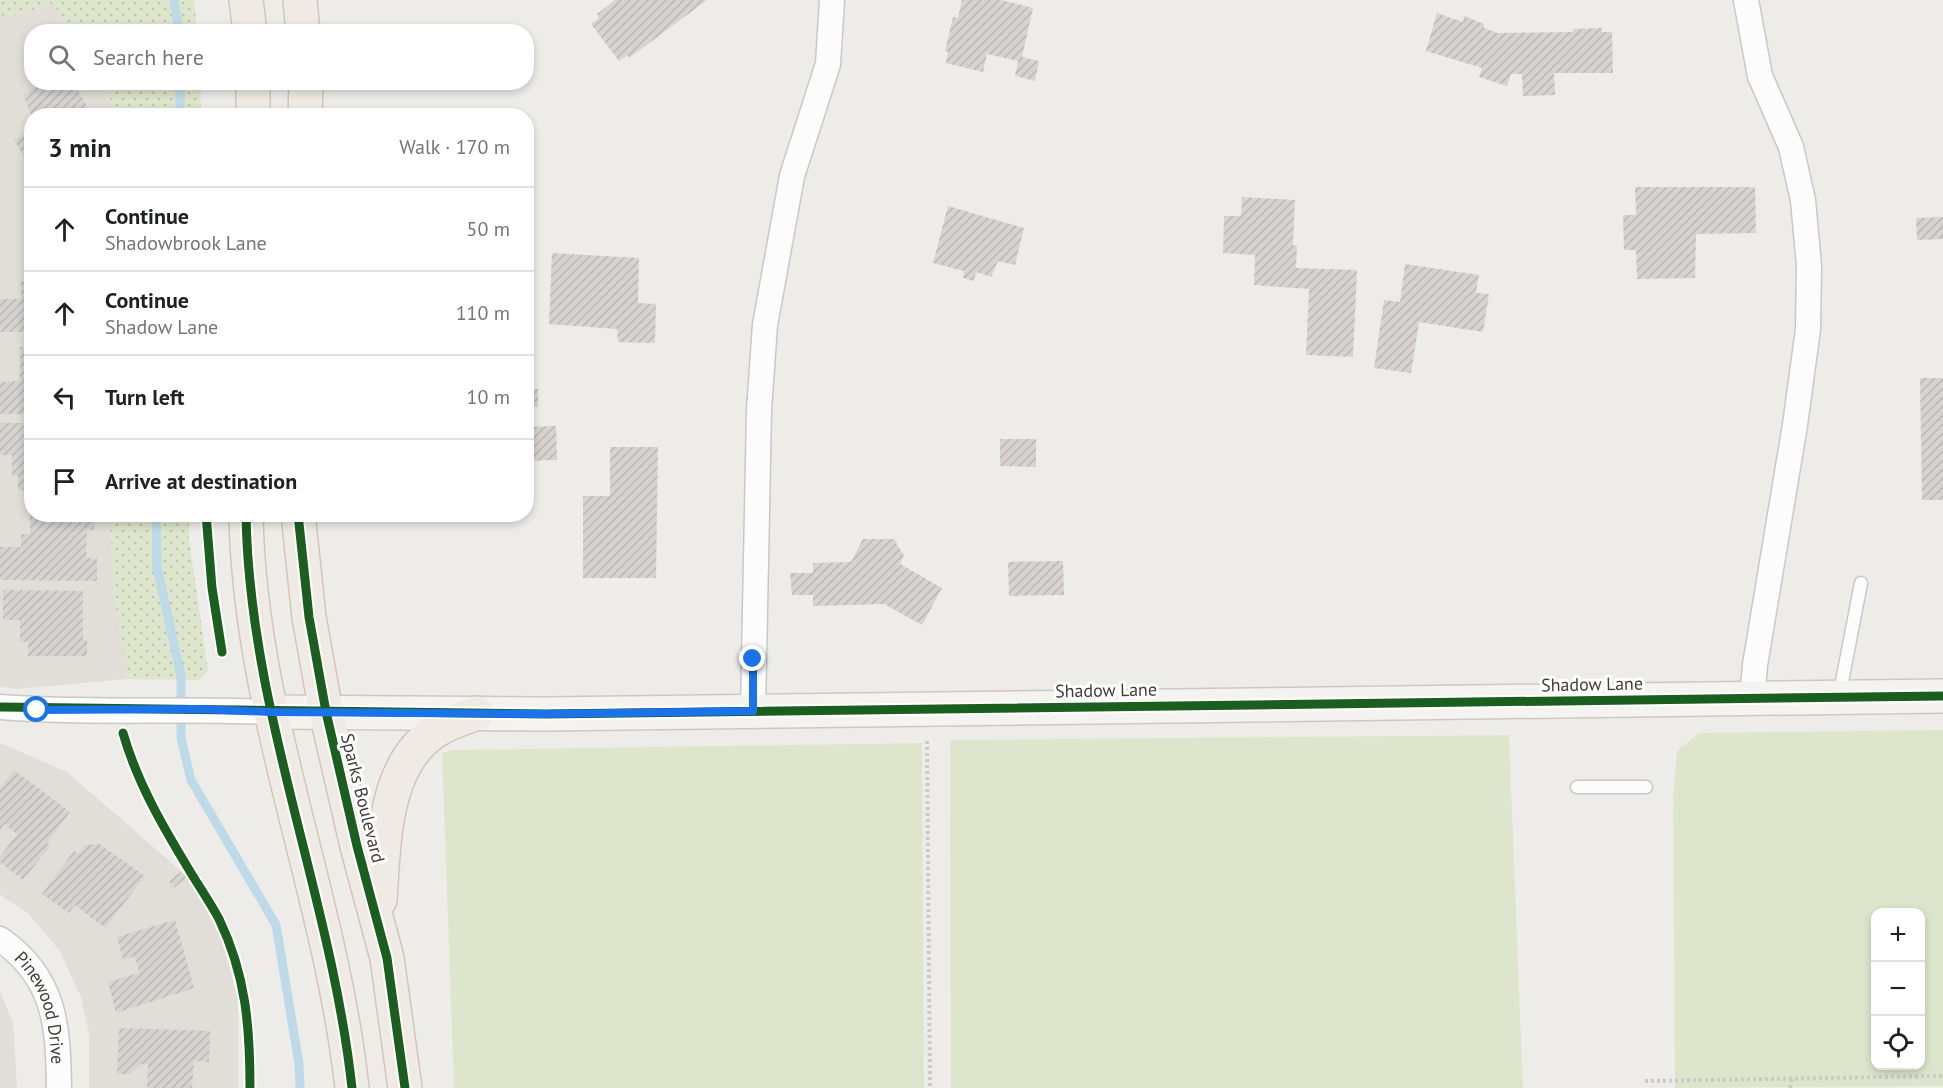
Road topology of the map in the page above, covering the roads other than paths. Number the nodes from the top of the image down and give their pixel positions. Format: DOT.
graph roads {
  1 [pos="246,0"];
  2 [pos="300,0"];
  3 [pos="832,0"];
  4 [pos="1746,0"];
  5 [pos="249,24"];
  6 [pos="302,24"];
  7 [pos="253,90"];
  8 [pos="306,90"];
  9 [pos="253,108"];
  10 [pos="305,108"];
  11 [pos="247,522"];
  12 [pos="299,522"];
  13 [pos="1861,583"];
  14 [pos="1943,696"];
  15 [pos="1839,698"];
  16 [pos="1752,699"];
  17 [pos="0,707"];
  18 [pos="753,711"];
  19 [pos="270,712"];
  20 [pos="326,712"];
  21 [pos="477,714"];
  22 [pos="1576,787"];
  23 [pos="1646,787"];
  24 [pos="379,926"];
  25 [pos="0,939"];
  26 [pos="59,1088"];
  27 [pos="352,1088"];
  28 [pos="405,1088"];
  1 -- 5 [label="main road"];
  2 -- 6 [label="main road"];
  3 -- 18 [label="street"];
  4 -- 16 [label="street"];
  7 -- 9 [label="main road"];
  8 -- 10 [label="main road"];
  11 -- 19 [label="main road"];
  12 -- 20 [label="main road, Sparks Boulevard"];
  13 -- 15 [label="lane"];
  14 -- 15 [label="street, Shadow Lane"];
  15 -- 16 [label="street, Shadow Lane"];
  16 -- 18 [label="street, Shadow Lane"];
  17 -- 19 [label="street"];
  18 -- 21 [label="street, Shadow Lane"];
  19 -- 20 [label="street, Shadow Lane"];
  19 -- 27 [label="main road"];
  20 -- 21 [label="street, Shadow Lane"];
  20 -- 24 [label="main road, Sparks Boulevard"];
  21 -- 24 [label="main road"];
  22 -- 23 [label="lane"];
  24 -- 28 [label="main road, Sparks Boulevard"];
  25 -- 26 [label="street, Pinewood Drive"];
}
